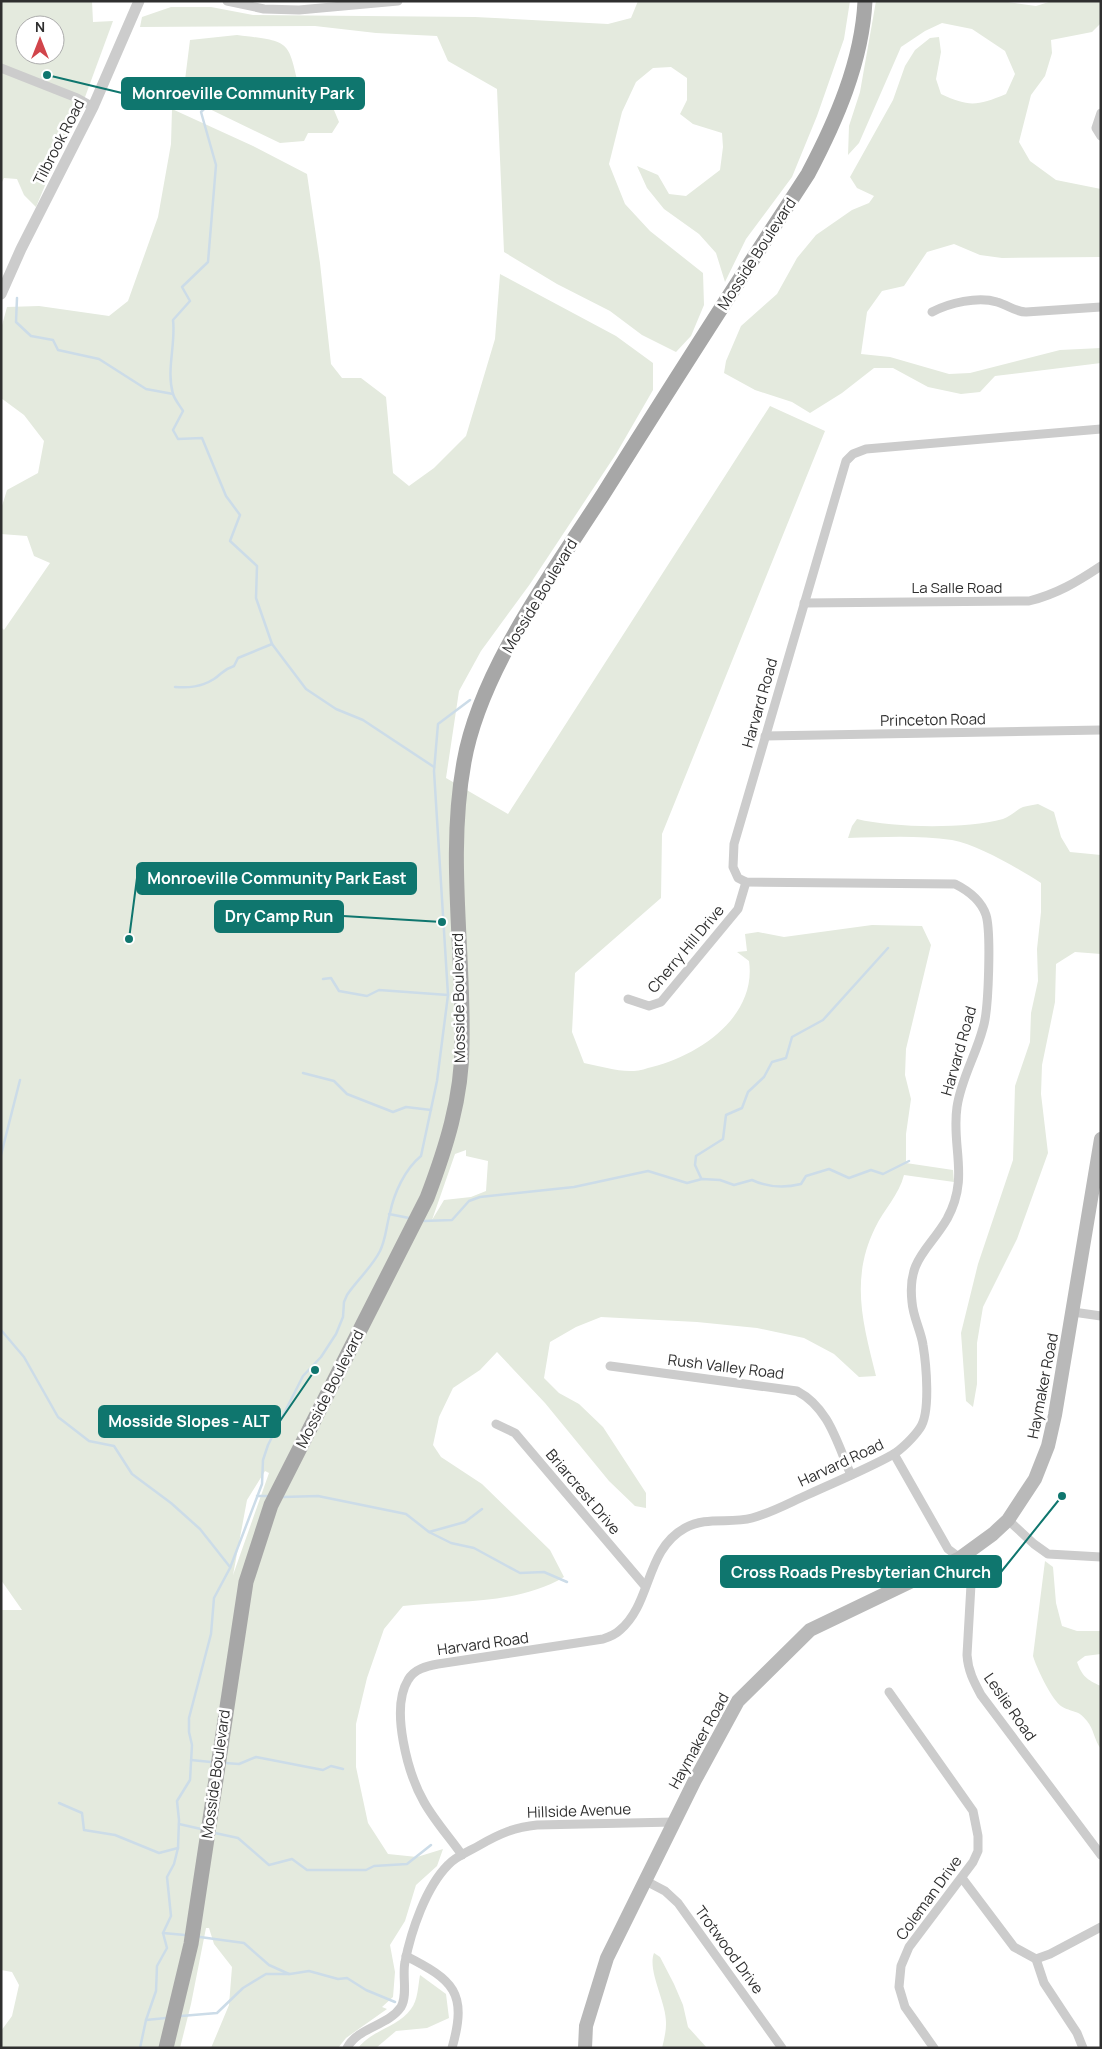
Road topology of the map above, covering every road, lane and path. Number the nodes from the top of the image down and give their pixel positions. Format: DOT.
graph roads {
  1 [pos="139,1"];
  2 [pos="227,1"];
  3 [pos="398,1"];
  4 [pos="865,1"];
  5 [pos="1,68"];
  6 [pos="93,108"];
  7 [pos="1101,113"];
  8 [pos="1101,136"];
  9 [pos="1,294"];
  10 [pos="1101,307"];
  11 [pos="932,312"];
  12 [pos="1101,429"];
  13 [pos="1101,566"];
  14 [pos="804,602"];
  15 [pos="1101,730"];
  16 [pos="765,736"];
  17 [pos="746,882"];
  18 [pos="628,1000"];
  19 [pos="1101,1139"];
  20 [pos="1073,1312"];
  21 [pos="1101,1316"];
  22 [pos="610,1366"];
  23 [pos="496,1424"];
  24 [pos="894,1454"];
  25 [pos="851,1475"];
  26 [pos="1008,1520"];
  27 [pos="1101,1557"];
  28 [pos="960,1558"];
  29 [pos="645,1586"];
  30 [pos="889,1692"];
  31 [pos="674,1822"];
  32 [pos="462,1855"];
  33 [pos="1101,1855"];
  34 [pos="962,1878"];
  35 [pos="644,1880"];
  36 [pos="1101,1927"];
  37 [pos="406,1956"];
  38 [pos="1036,1958"];
  39 [pos="166,2048"];
  40 [pos="347,2048"];
  41 [pos="452,2048"];
  42 [pos="585,2048"];
  43 [pos="782,2048"];
  44 [pos="934,2048"];
  45 [pos="1083,2048"];
  1 -- 6 [label="street, Tilbrook Road"];
  2 -- 3 [label="street"];
  4 -- 39 [label="main road, Mosside Boulevard"];
  5 -- 6 [label="street"];
  6 -- 9 [label="street, Tilbrook Road"];
  7 -- 8 [label="street"];
  10 -- 11 [label="street"];
  12 -- 14 [label="street, Harvard Road"];
  13 -- 14 [label="street, La Salle Road"];
  14 -- 16 [label="street, Harvard Road"];
  15 -- 16 [label="street, Princeton Road"];
  16 -- 17 [label="street, Harvard Road"];
  17 -- 18 [label="street, Cherry Hill Drive"];
  17 -- 24 [label="street, Harvard Road"];
  19 -- 20 [label="main road, Haymaker Road"];
  20 -- 21 [label="street"];
  20 -- 26 [label="main road, Haymaker Road"];
  22 -- 25 [label="street, Rush Valley Road"];
  23 -- 29 [label="street, Briarcrest Drive"];
  24 -- 25 [label="street, Harvard Road"];
  24 -- 28 [label="street"];
  25 -- 29 [label="street, Harvard Road"];
  26 -- 27 [label="street"];
  26 -- 28 [label="main road, Haymaker Road"];
  28 -- 31 [label="main road, Haymaker Road"];
  28 -- 33 [label="street, Leslie Road"];
  29 -- 32 [label="street, Harvard Road"];
  30 -- 34 [label="street, Coleman Drive"];
  31 -- 32 [label="street, Hillside Avenue"];
  31 -- 35 [label="main road, Haymaker Road"];
  32 -- 37 [label="street, Hillside Avenue"];
  34 -- 38 [label="street"];
  34 -- 44 [label="street, Coleman Drive"];
  35 -- 42 [label="main road, Haymaker Road"];
  35 -- 43 [label="street, Trotwood Drive"];
  36 -- 38 [label="street"];
  37 -- 40 [label="street, Hillside Avenue"];
  37 -- 41 [label="street"];
  38 -- 45 [label="street"];
}
